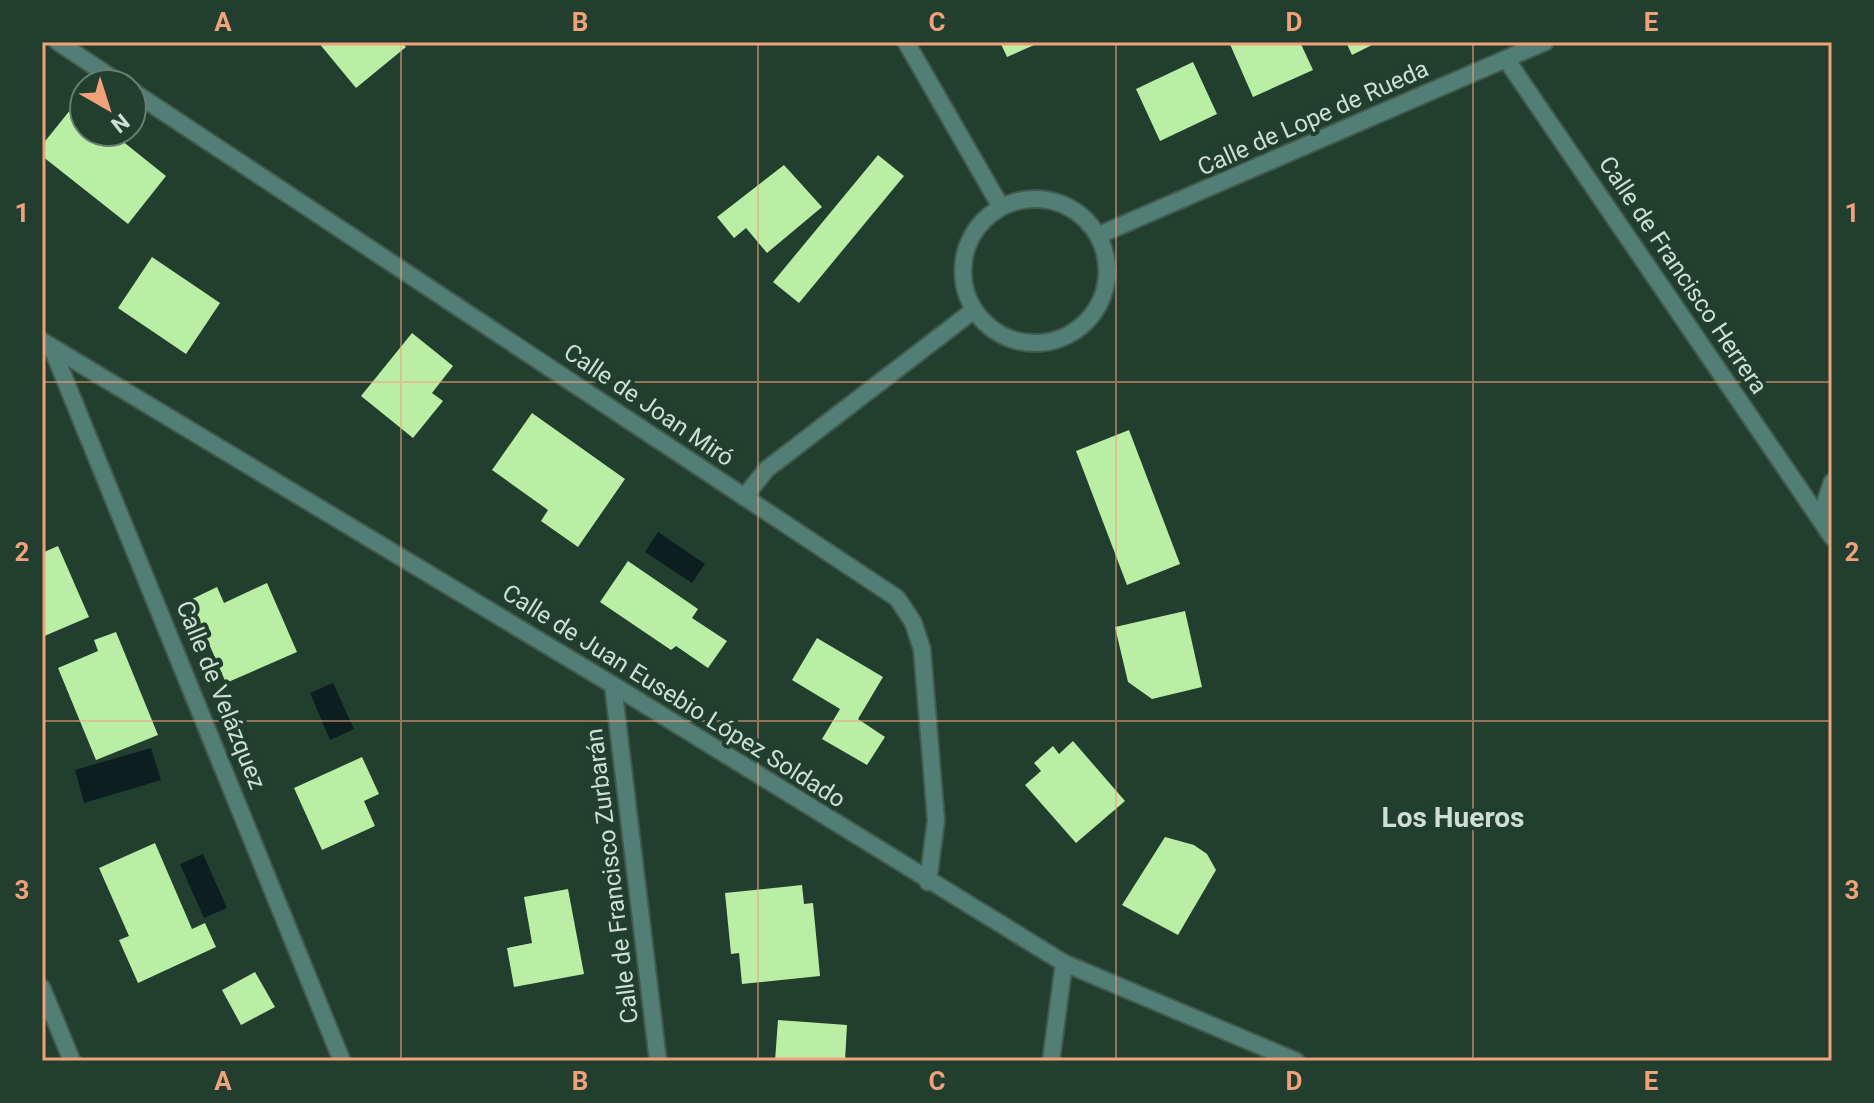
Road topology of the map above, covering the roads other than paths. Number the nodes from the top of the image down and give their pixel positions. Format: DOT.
graph roads {
  1 [pos="58,42"];
  2 [pos="906,42"];
  3 [pos="1545,42"];
  4 [pos="1506,59"];
  5 [pos="97,68"];
  6 [pos="148,102"];
  7 [pos="1001,207"];
  8 [pos="1099,235"];
  9 [pos="974,310"];
  10 [pos="47,344"];
  11 [pos="1832,482"];
  12 [pos="744,497"];
  13 [pos="1820,519"];
  14 [pos="1832,537"];
  15 [pos="613,685"];
  16 [pos="928,882"];
  17 [pos="1064,963"];
  18 [pos="42,988"];
  19 [pos="72,1061"];
  20 [pos="342,1061"];
  21 [pos="658,1061"];
  22 [pos="1051,1061"];
  23 [pos="1296,1061"];
  1 -- 5 [label="street"];
  2 -- 7 [label="street"];
  3 -- 4 [label="street, Calle de Lope de Rueda"];
  4 -- 8 [label="street, Calle de Lope de Rueda"];
  4 -- 13 [label="street, Calle de Francisco Herrera"];
  6 -- 12 [label="street, Calle de Joan Miró"];
  7 -- 8 [label="street"];
  7 -- 9 [label="street"];
  8 -- 9 [label="street"];
  9 -- 12 [label="street"];
  10 -- 15 [label="street, Calle de Juan Eusebio López Soldado"];
  10 -- 20 [label="street, Calle de Velázquez"];
  11 -- 13 [label="street"];
  12 -- 16 [label="street, Calle de Joan Miró"];
  13 -- 14 [label="street, Calle de Francisco Herrera"];
  15 -- 16 [label="street, Calle de Juan Eusebio López Soldado"];
  15 -- 21 [label="street, Calle de Francisco Zurbarán"];
  16 -- 17 [label="street, Calle de Juan Eusebio López Soldado"];
  17 -- 22 [label="street"];
  17 -- 23 [label="street, Calle de Juan Eusebio López Soldado"];
  18 -- 19 [label="street"];
}
